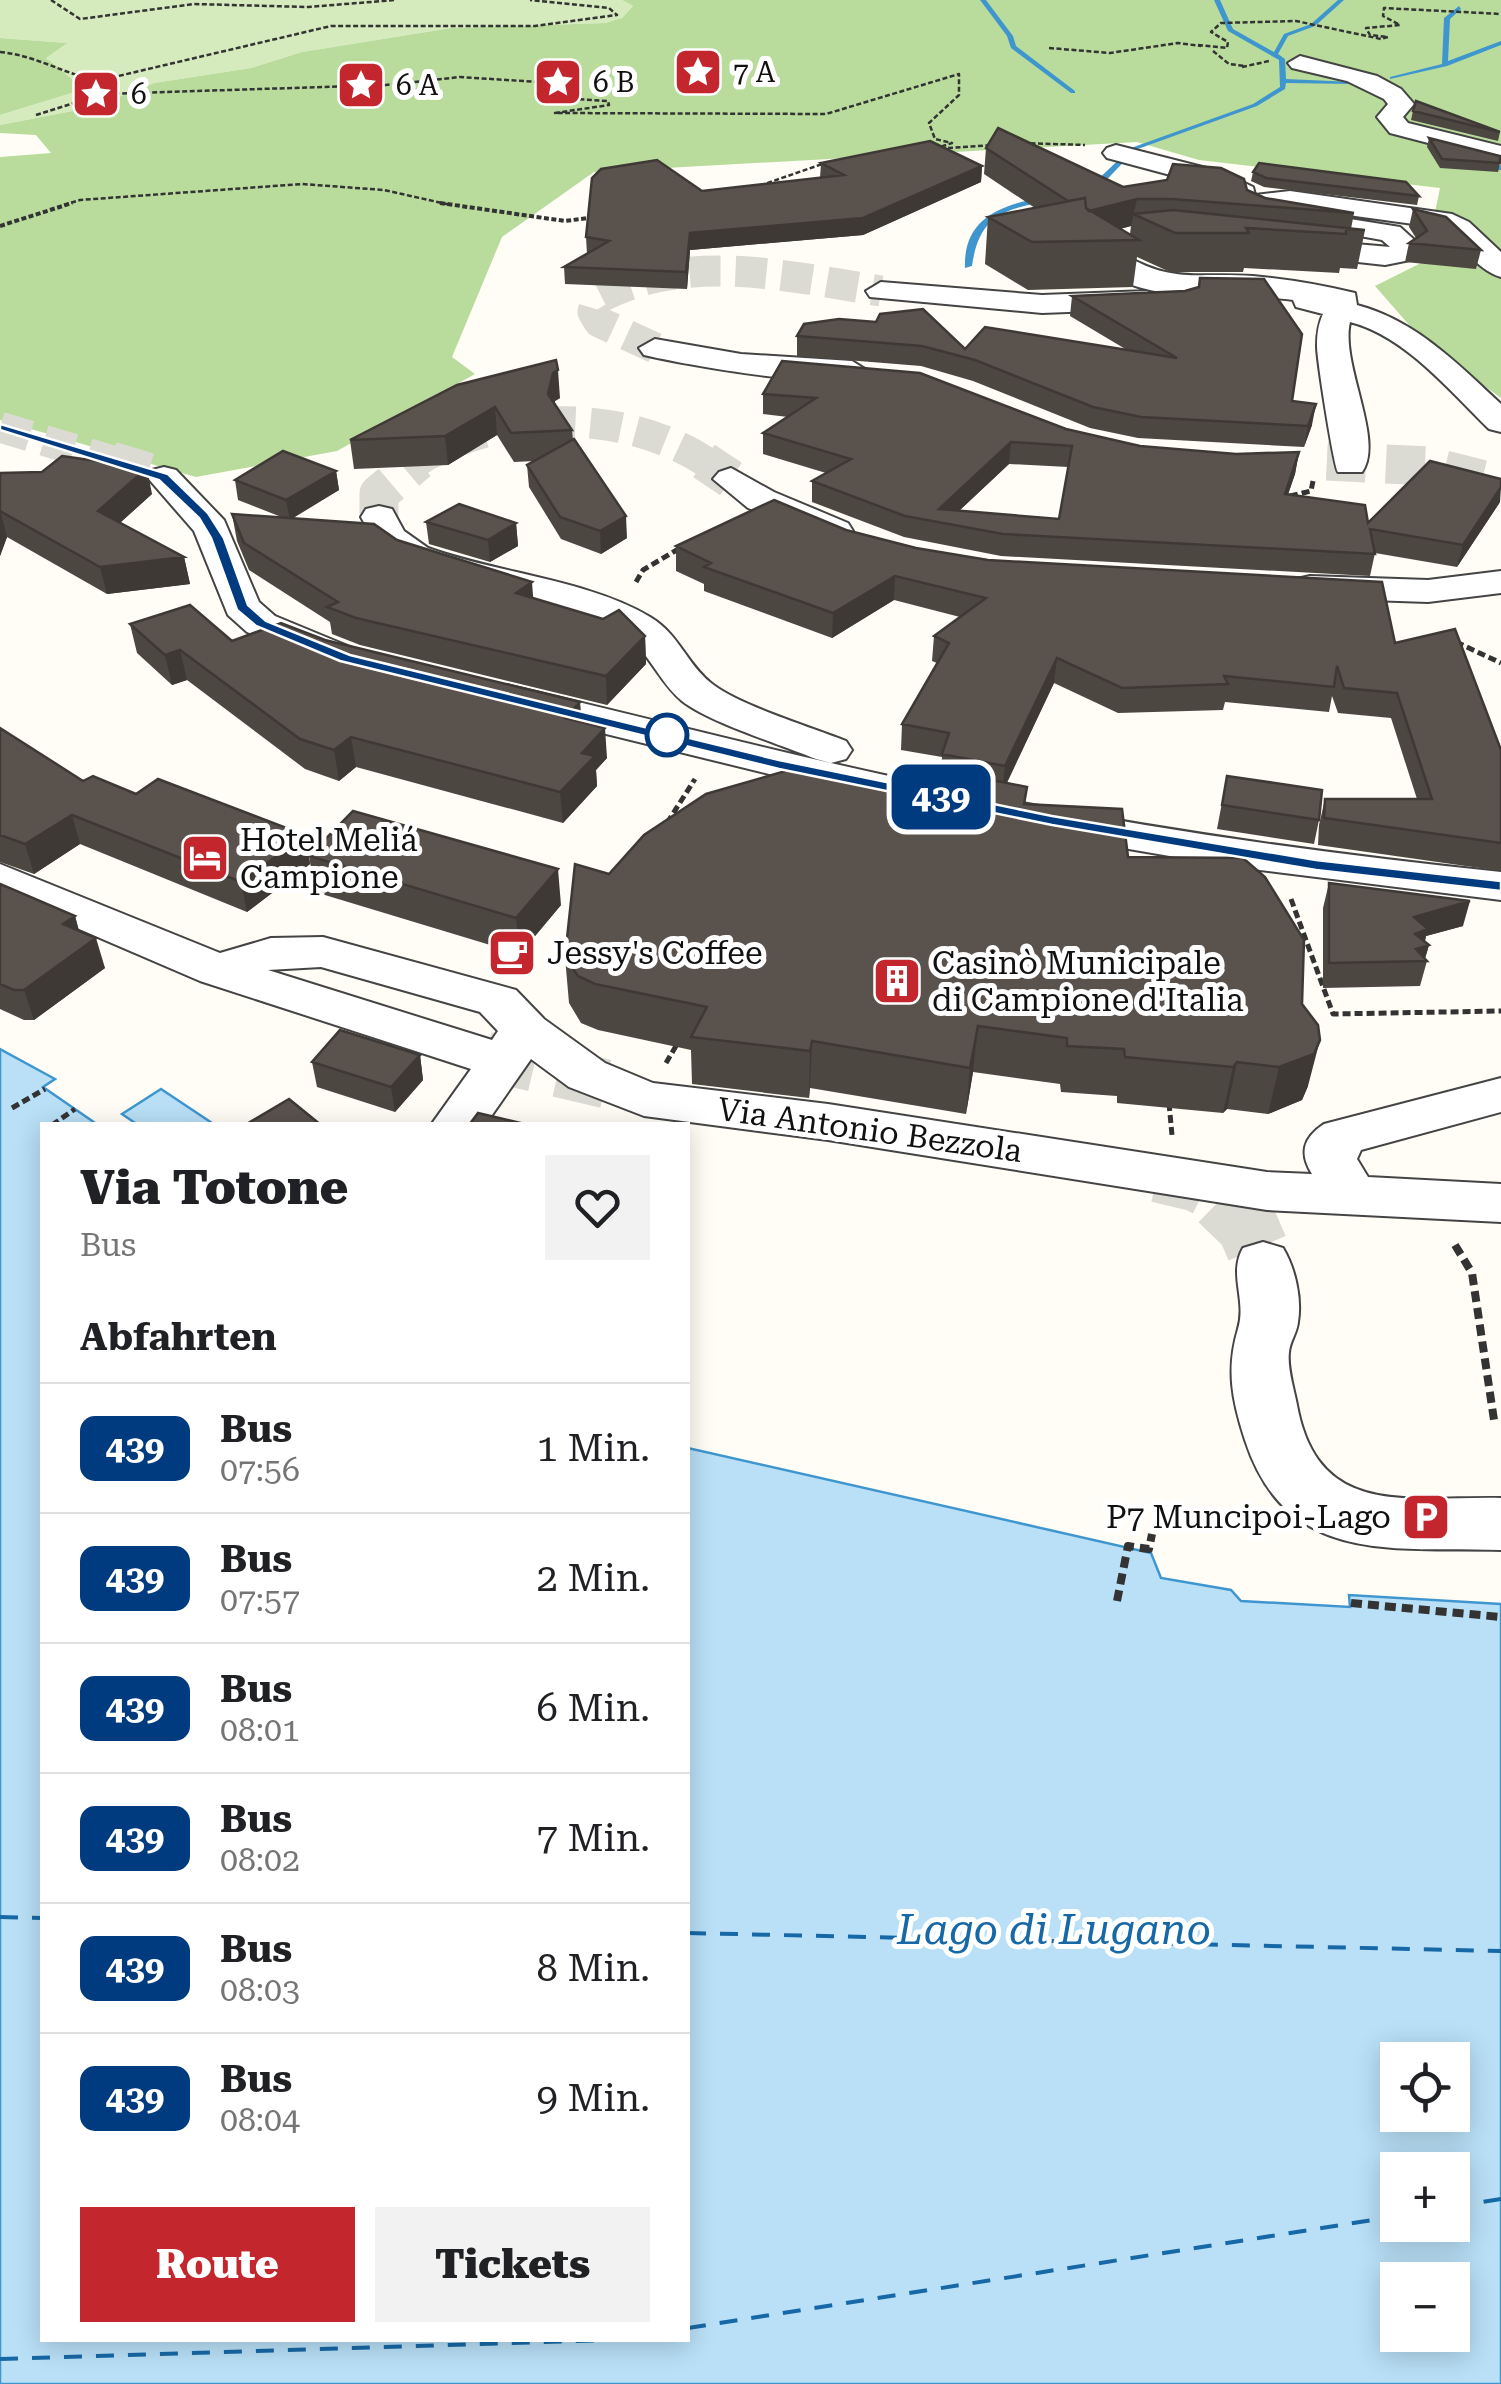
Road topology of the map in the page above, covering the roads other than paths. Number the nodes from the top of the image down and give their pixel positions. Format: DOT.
graph roads {
  1 [pos="1300,64"];
  2 [pos="1501,154"];
  3 [pos="1128,156"];
  4 [pos="1259,200"];
  5 [pos="1148,236"];
  6 [pos="1262,245"];
  7 [pos="1501,268"];
  8 [pos="881,291"];
  9 [pos="1342,307"];
  10 [pos="656,348"];
  11 [pos="878,374"];
  12 [pos="1501,422"];
  13 [pos="1330,462"];
  14 [pos="164,477"];
  15 [pos="731,479"];
  16 [pos="379,517"];
  17 [pos="867,542"];
  18 [pos="1501,582"];
  19 [pos="1271,585"];
  20 [pos="377,666"];
  21 [pos="674,672"];
  22 [pos="468,688"];
  23 [pos="725,706"];
  24 [pos="634,727"];
  25 [pos="942,797"];
  26 [pos="0,878"];
  27 [pos="1501,886"];
  28 [pos="506,1043"];
  29 [pos="1501,1095"];
  30 [pos="460,1122"];
  31 [pos="1352,1197"];
  32 [pos="1501,1203"];
  33 [pos="1262,1262"];
  34 [pos="1501,1524"];
  1 -- 2 [label="street"];
  3 -- 4 [label="street"];
  4 -- 6 [label="street"];
  4 -- 7 [label="street"];
  5 -- 9 [label="street"];
  8 -- 9 [label="street"];
  9 -- 12 [label="street"];
  9 -- 13 [label="street"];
  10 -- 11 [label="street"];
  14 -- 20 [label="street"];
  15 -- 17 [label="street"];
  16 -- 21 [label="street"];
  18 -- 19 [label="street"];
  21 -- 23 [label="street"];
  21 -- 24 [label="street"];
  22 -- 24 [label="street"];
  23 -- 24 [label="street"];
  23 -- 25 [label="street"];
  24 -- 25 [label="street"];
  25 -- 27 [label="street"];
  26 -- 28 [label="street, Via Antonio Bezzola"];
  28 -- 30 [label="street"];
  28 -- 31 [label="street, Via Antonio Bezzola"];
  29 -- 31 [label="street"];
  31 -- 32 [label="street, Via Antonio Bezzola"];
  33 -- 34 [label="street"];
}
